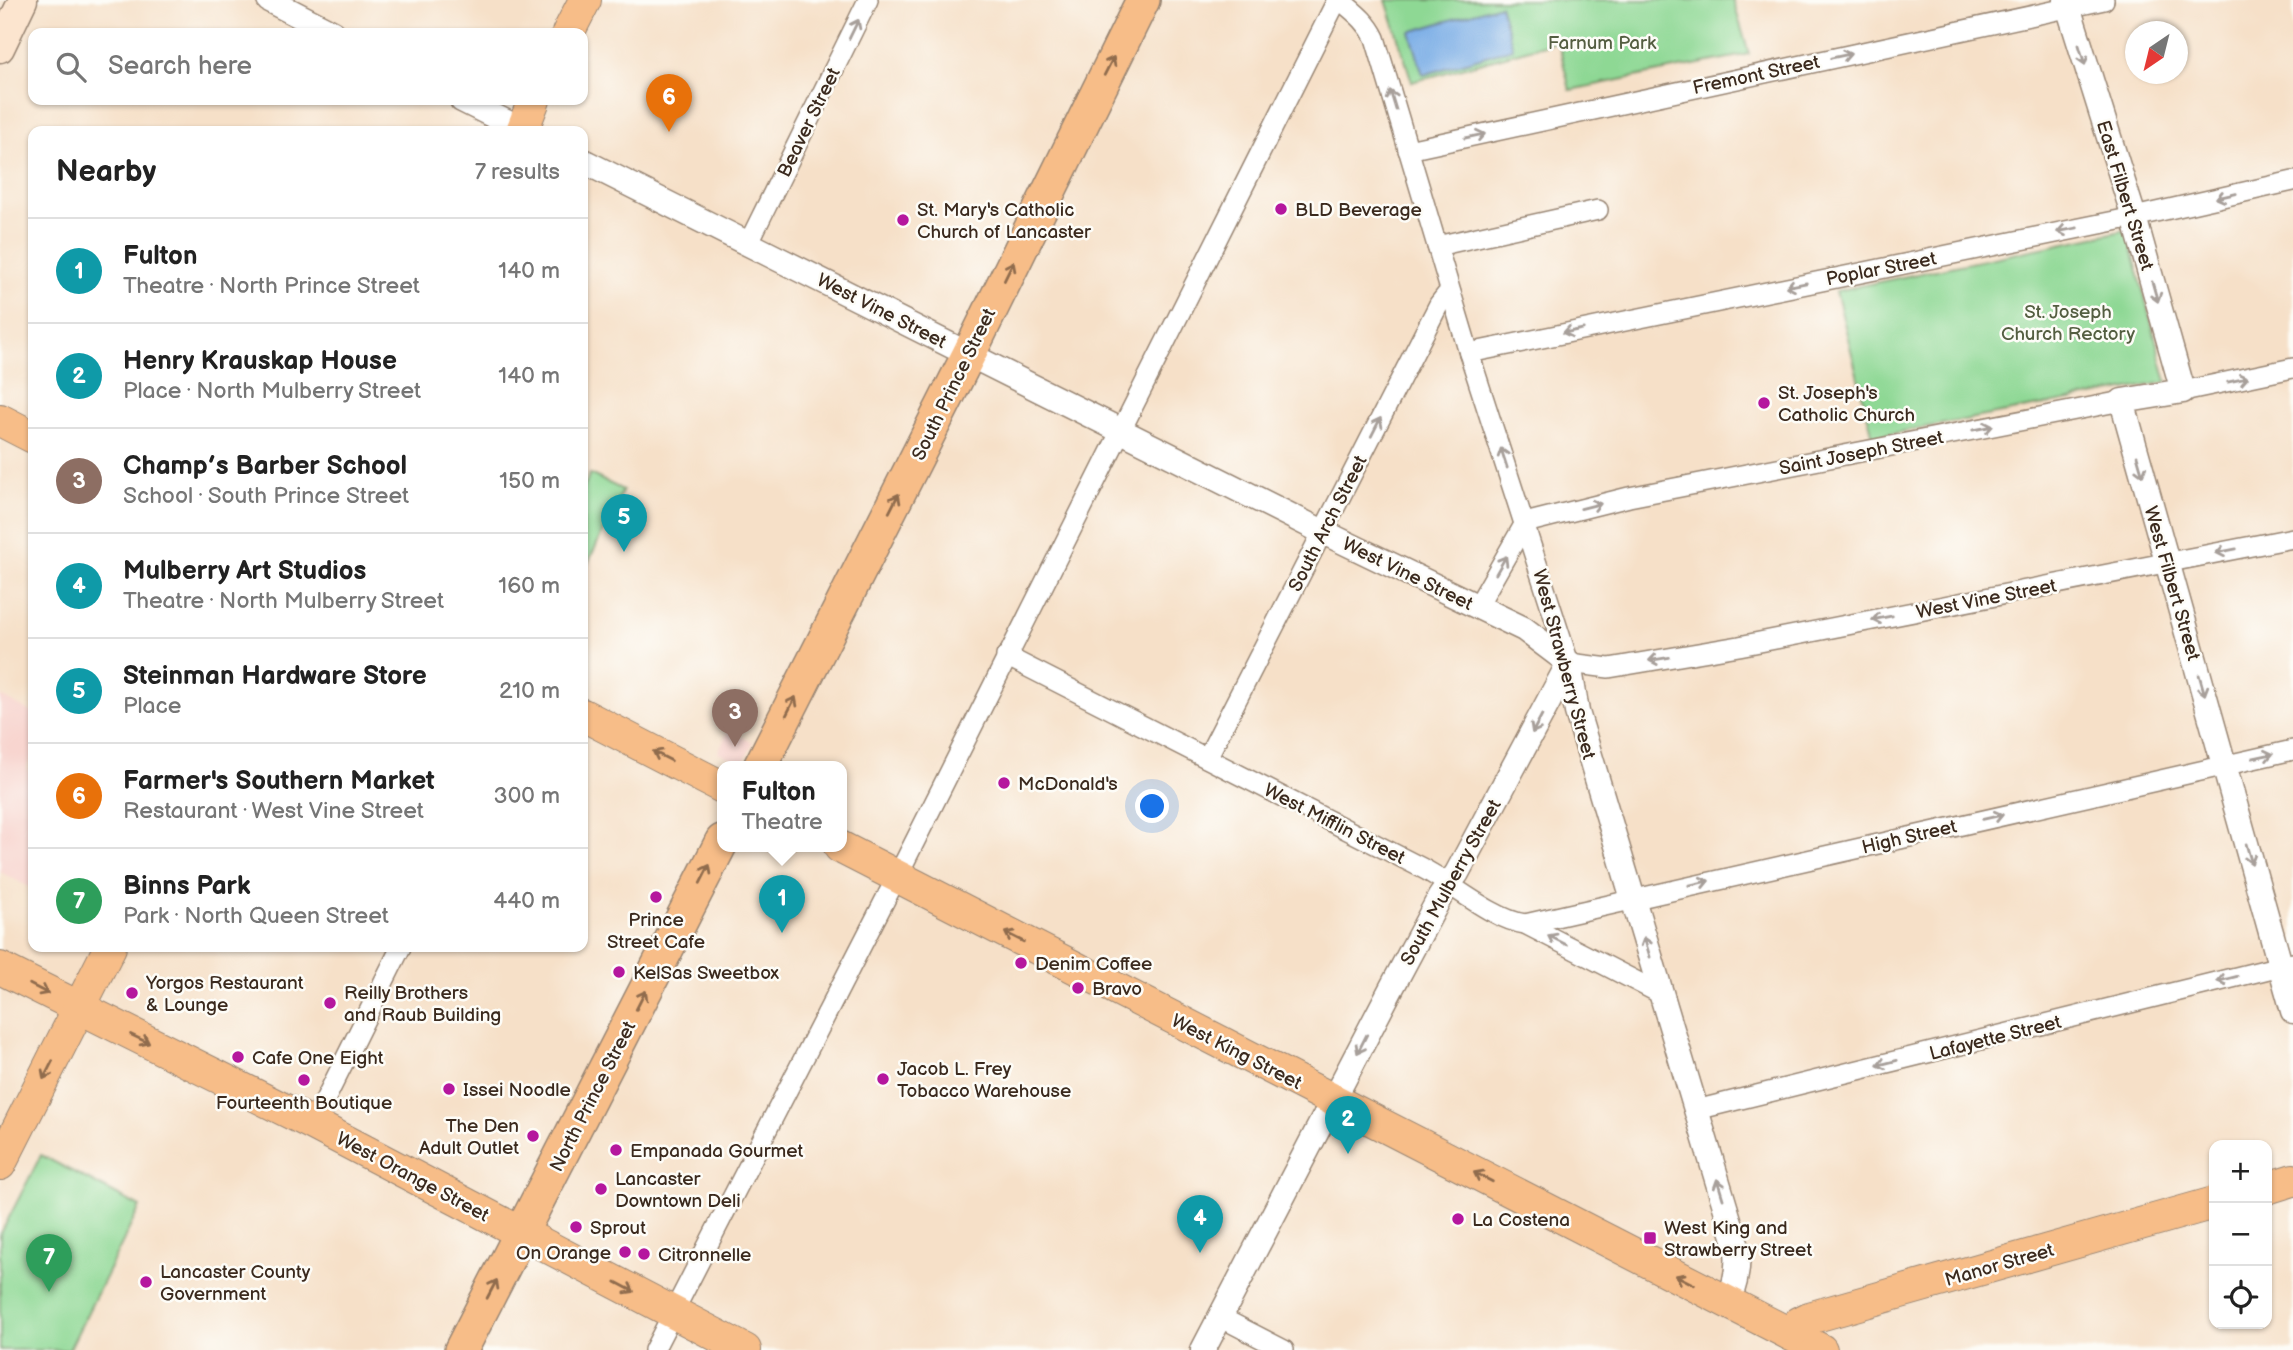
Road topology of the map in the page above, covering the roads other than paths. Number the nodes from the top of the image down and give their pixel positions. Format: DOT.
graph roads {
  1 [pos="23,0"];
  2 [pos="269,0"];
  3 [pos="585,0"];
  4 [pos="868,0"];
  5 [pos="1143,0"];
  6 [pos="1339,0"];
  7 [pos="2104,0"];
  8 [pos="2066,3"];
  9 [pos="322,28"];
  10 [pos="571,28"];
  11 [pos="0,48"];
  12 [pos="472,105"];
  13 [pos="532,105"];
  14 [pos="513,126"];
  15 [pos="525,126"];
  16 [pos="1408,150"];
  17 [pos="588,164"];
  18 [pos="2293,181"];
  19 [pos="1598,210"];
  20 [pos="2134,217"];
  21 [pos="748,244"];
  22 [pos="1437,246"];
  23 [pos="1451,294"];
  24 [pos="1469,353"];
  25 [pos="969,354"];
  26 [pos="2293,368"];
  27 [pos="2183,391"];
  28 [pos="2122,401"];
  29 [pos="0,420"];
  30 [pos="1120,430"];
  31 [pos="28,434"];
  32 [pos="1525,523"];
  33 [pos="1322,531"];
  34 [pos="2293,538"];
  35 [pos="2168,563"];
  36 [pos="1478,607"];
  37 [pos="1006,656"];
  38 [pos="1569,663"];
  39 [pos="588,718"];
  40 [pos="2293,750"];
  41 [pos="1207,758"];
  42 [pos="763,761"];
  43 [pos="2224,765"];
  44 [pos="717,784"];
  45 [pos="847,851"];
  46 [pos="717,852"];
  47 [pos="897,877"];
  48 [pos="1449,885"];
  49 [pos="1633,899"];
  50 [pos="1525,924"];
  51 [pos="107,952"];
  52 [pos="399,952"];
  53 [pos="2287,964"];
  54 [pos="0,968"];
  55 [pos="1661,994"];
  56 [pos="78,1009"];
  57 [pos="2293,1010"];
  58 [pos="1333,1100"];
  59 [pos="1696,1110"];
  60 [pos="313,1124"];
  61 [pos="0,1164"];
  62 [pos="2293,1180"];
  63 [pos="2272,1186"];
  64 [pos="2209,1204"];
  65 [pos="522,1232"];
  66 [pos="1728,1302"];
  67 [pos="673,1312"];
  68 [pos="1220,1317"];
  69 [pos="1785,1342"];
  70 [pos="461,1350"];
  71 [pos="654,1350"];
  72 [pos="745,1350"];
  73 [pos="1203,1350"];
  74 [pos="1284,1350"];
  75 [pos="1821,1350"];
  1 -- 11 [label="main road"];
  2 -- 9 [label="street"];
  3 -- 10 [label="main road"];
  21 -- 4 [label="street, Beaver Street, one-way"];
  25 -- 5 [label="highway, South Prince Street, one-way"];
  16 -- 6 [label="street, West Strawberry Street, one-way"];
  6 -- 30 [label="street"];
  7 -- 8 [label="street, Fremont Street"];
  16 -- 8 [label="street, Fremont Street, one-way"];
  8 -- 20 [label="street, East Filbert Street, one-way"];
  12 -- 14 [label="street"];
  13 -- 15 [label="main road"];
  16 -- 22 [label="street, West Strawberry Street"];
  17 -- 21 [label="street, West Vine Street"];
  18 -- 20 [label="street, Poplar Street, one-way"];
  19 -- 22 [label="street"];
  20 -- 24 [label="street, Poplar Street, one-way"];
  20 -- 27 [label="street, East Filbert Street, one-way"];
  21 -- 25 [label="street, West Vine Street"];
  22 -- 23 [label="street, West Strawberry Street"];
  23 -- 24 [label="street, West Strawberry Street"];
  33 -- 23 [label="street, South Arch Street, one-way"];
  32 -- 24 [label="street, West Strawberry Street, one-way"];
  25 -- 30 [label="street, West Vine Street"];
  42 -- 25 [label="highway, South Prince Street, one-way"];
  27 -- 26 [label="street, Saint Joseph Street, one-way"];
  27 -- 28 [label="street, Saint Joseph Street"];
  32 -- 28 [label="street, Saint Joseph Street, one-way"];
  28 -- 35 [label="street, West Filbert Street, one-way"];
  29 -- 31 [label="main road"];
  30 -- 33 [label="street, West Vine Street"];
  30 -- 37 [label="street"];
  36 -- 32 [label="street, one-way"];
  32 -- 38 [label="street, West Strawberry Street"];
  33 -- 36 [label="street, West Vine Street"];
  33 -- 41 [label="street, South Arch Street"];
  34 -- 35 [label="street, West Vine Street, one-way"];
  35 -- 38 [label="street, West Vine Street, one-way"];
  35 -- 43 [label="street, West Filbert Street, one-way"];
  36 -- 38 [label="street, West Vine Street"];
  37 -- 41 [label="street, West Mifflin Street"];
  37 -- 47 [label="street"];
  38 -- 48 [label="street, South Mulberry Street, one-way"];
  38 -- 49 [label="street, West Strawberry Street"];
  44 -- 39 [label="main road, one-way"];
  43 -- 40 [label="street, High Street, one-way"];
  41 -- 48 [label="street, West Mifflin Street"];
  49 -- 43 [label="street, High Street, one-way"];
  43 -- 53 [label="street, one-way"];
  45 -- 47 [label="main road, West King Street"];
  65 -- 46 [label="highway, North Prince Street, one-way"];
  58 -- 47 [label="main road, West King Street, one-way"];
  47 -- 67 [label="street"];
  48 -- 50 [label="street, West Mifflin Street"];
  48 -- 58 [label="street, South Mulberry Street, one-way"];
  49 -- 50 [label="street, High Street"];
  55 -- 49 [label="street, West Strawberry Street, one-way"];
  55 -- 50 [label="street, West Mifflin Street, one-way"];
  51 -- 56 [label="main road"];
  52 -- 60 [label="street"];
  53 -- 57 [label="street"];
  53 -- 59 [label="street, Lafayette Street, one-way"];
  54 -- 56 [label="main road, West Orange Street, one-way"];
  55 -- 59 [label="street, West Strawberry Street"];
  56 -- 60 [label="main road, West Orange Street, one-way"];
  56 -- 61 [label="main road, one-way"];
  66 -- 58 [label="main road, West King Street, one-way"];
  58 -- 68 [label="street, South Mulberry Street"];
  66 -- 59 [label="street, West Strawberry Street, one-way"];
  60 -- 65 [label="main road, West Orange Street"];
  62 -- 63 [label="main road"];
  64 -- 69 [label="main road, Manor Street"];
  65 -- 67 [label="main road, West Orange Street, one-way"];
  70 -- 65 [label="highway, North Prince Street, one-way"];
  66 -- 69 [label="main road, West King Street"];
  67 -- 71 [label="street"];
  67 -- 72 [label="main road, West Orange Street"];
  68 -- 73 [label="street, South Mulberry Street"];
  68 -- 74 [label="street"];
  69 -- 75 [label="main road, West King Street"];
}
